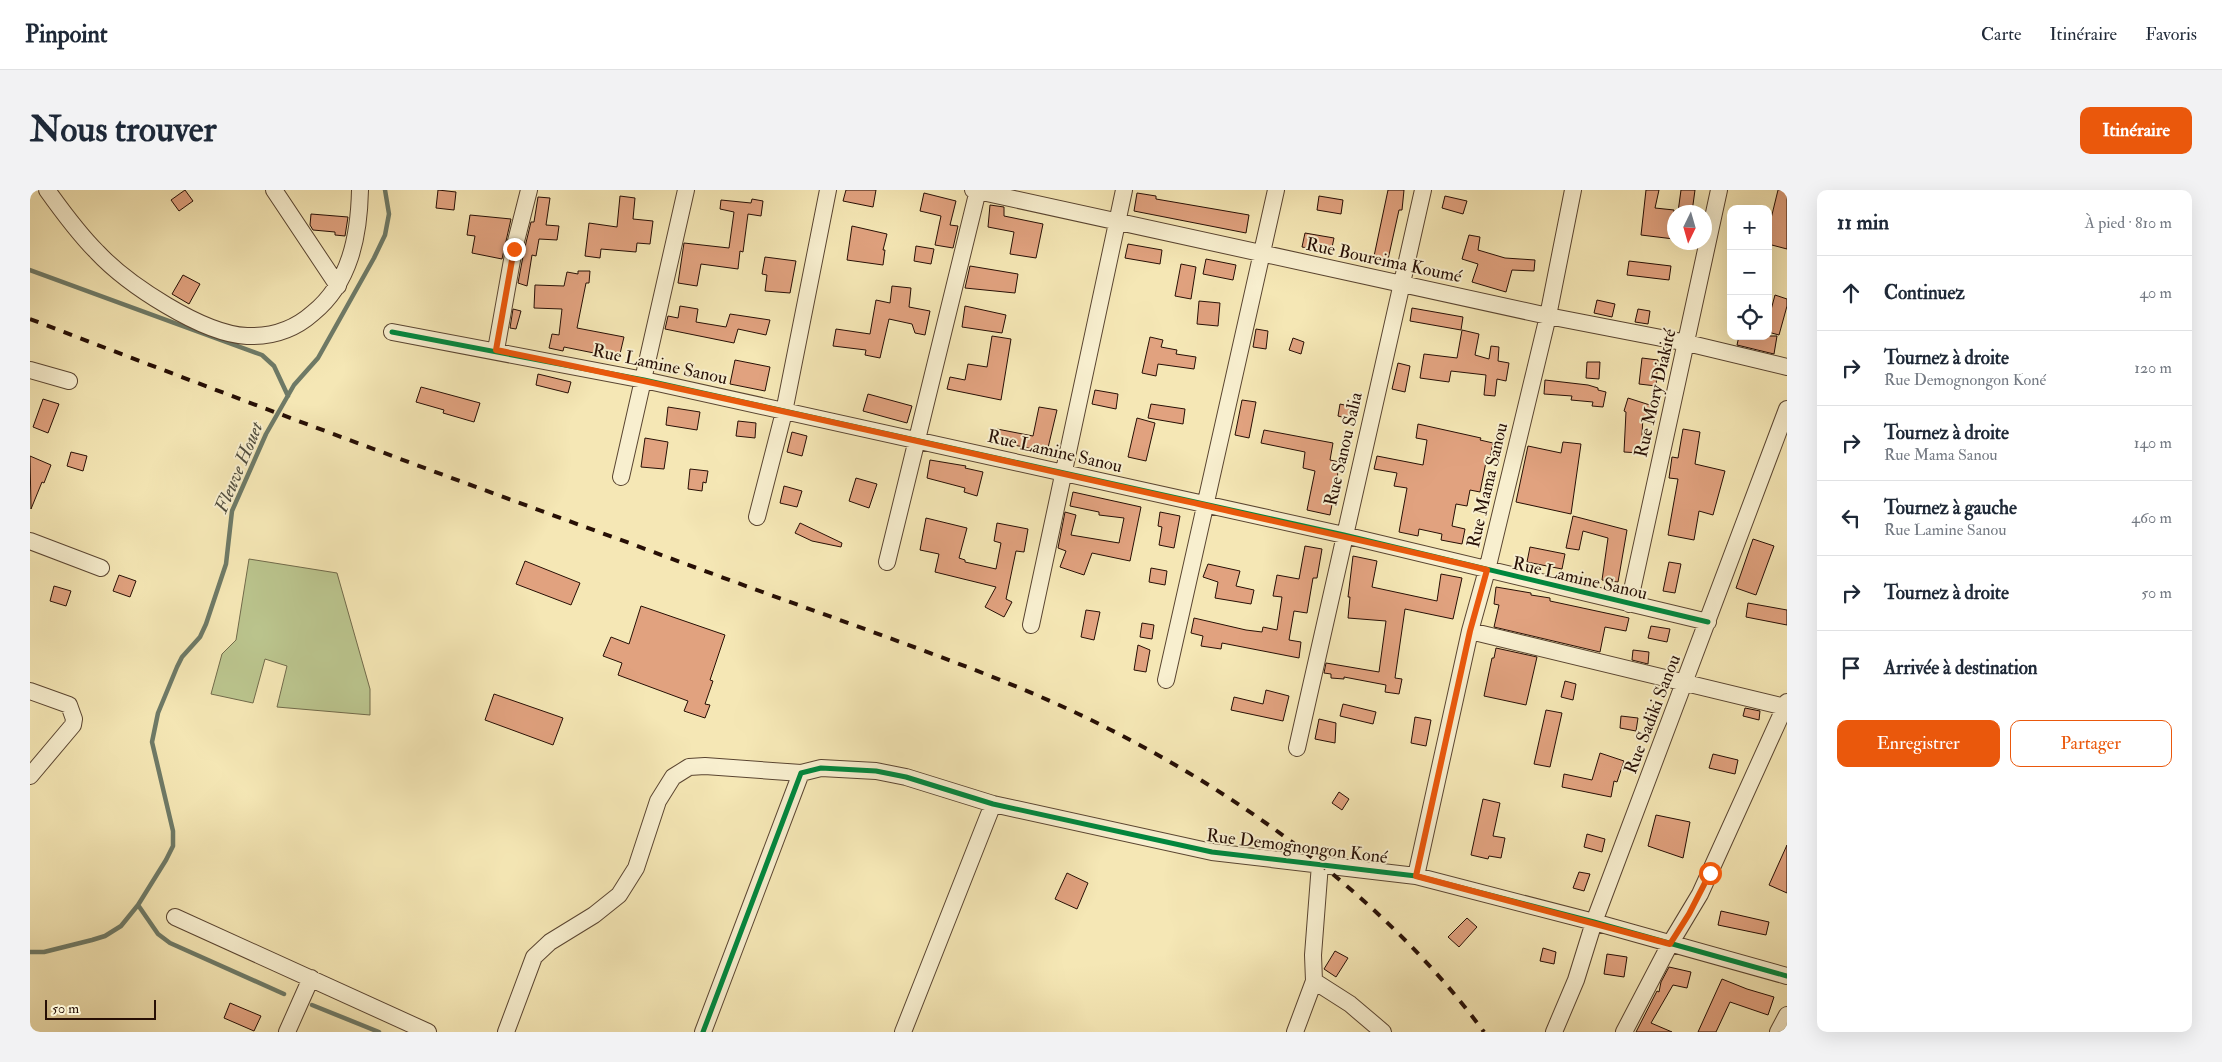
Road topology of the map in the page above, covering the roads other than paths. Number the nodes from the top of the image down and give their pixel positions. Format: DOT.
graph roads {
  1 [pos="47,190"];
  2 [pos="274,190"];
  3 [pos="360,190"];
  4 [pos="529,190"];
  5 [pos="686,190"];
  6 [pos="828,190"];
  7 [pos="976,190"];
  8 [pos="1124,190"];
  9 [pos="1276,190"];
  10 [pos="1423,190"];
  11 [pos="1573,190"];
  12 [pos="1719,190"];
  13 [pos="1117,221"];
  14 [pos="1260,254"];
  15 [pos="1401,284"];
  16 [pos="338,286"];
  17 [pos="1548,316"];
  18 [pos="392,332"];
  19 [pos="1687,343"];
  20 [pos="496,350"];
  21 [pos="1787,367"];
  22 [pos="30,370"];
  23 [pos="644,380"];
  24 [pos="69,381"];
  25 [pos="1787,409"];
  26 [pos="784,412"];
  27 [pos="916,440"];
  28 [pos="1064,473"];
  29 [pos="620,477"];
  30 [pos="1204,506"];
  31 [pos="757,517"];
  32 [pos="1344,535"];
  33 [pos="30,541"];
  34 [pos="887,562"];
  35 [pos="101,568"];
  36 [pos="1487,570"];
  37 [pos="1628,604"];
  38 [pos="1708,622"];
  39 [pos="1031,625"];
  40 [pos="1470,631"];
  41 [pos="1166,680"];
  42 [pos="1685,684"];
  43 [pos="30,691"];
  44 [pos="1786,704"];
  45 [pos="1297,748"];
  46 [pos="801,773"];
  47 [pos="30,776"];
  48 [pos="993,804"];
  49 [pos="1320,864"];
  50 [pos="1416,876"];
  51 [pos="175,917"];
  52 [pos="1594,922"];
  53 [pos="1670,944"];
  54 [pos="1787,976"];
  55 [pos="310,978"];
  56 [pos="1314,981"];
  57 [pos="1787,1015"];
  58 [pos="287,1032"];
  59 [pos="428,1032"];
  60 [pos="506,1032"];
  61 [pos="703,1032"];
  62 [pos="902,1032"];
  63 [pos="1295,1032"];
  64 [pos="1383,1032"];
  65 [pos="1554,1032"];
  66 [pos="1624,1032"];
  67 [pos="1778,1032"];
  1 -- 16 [label="street"];
  2 -- 16 [label="street"];
  3 -- 16 [label="street"];
  4 -- 20 [label="street"];
  5 -- 23 [label="street"];
  6 -- 26 [label="street"];
  7 -- 13 [label="street, Rue Boureima Koumé"];
  7 -- 27 [label="street"];
  8 -- 13 [label="street"];
  9 -- 14 [label="street"];
  10 -- 15 [label="street, Rue Sanou Salia"];
  11 -- 17 [label="street, Rue Mama Sanou"];
  12 -- 19 [label="street, Rue Mory Diakité"];
  13 -- 14 [label="street, Rue Boureima Koumé"];
  13 -- 28 [label="street"];
  14 -- 15 [label="street, Rue Boureima Koumé"];
  14 -- 30 [label="street"];
  15 -- 17 [label="street, Rue Boureima Koumé"];
  15 -- 32 [label="street, Rue Sanou Salia"];
  17 -- 19 [label="street, Rue Boureima Koumé"];
  17 -- 36 [label="street, Rue Mama Sanou"];
  18 -- 20 [label="street, Rue Lamine Sanou"];
  19 -- 21 [label="street, Rue Boureima Koumé"];
  19 -- 37 [label="street, Rue Mory Diakité"];
  20 -- 23 [label="street, Rue Lamine Sanou"];
  22 -- 24 [label="street"];
  23 -- 26 [label="street, Rue Lamine Sanou"];
  23 -- 29 [label="street"];
  25 -- 38 [label="street, Rue Sadiki Sanou"];
  26 -- 27 [label="street, Rue Lamine Sanou"];
  26 -- 31 [label="street"];
  27 -- 28 [label="street, Rue Lamine Sanou"];
  27 -- 34 [label="street"];
  28 -- 30 [label="street, Rue Lamine Sanou"];
  28 -- 39 [label="street"];
  30 -- 32 [label="street, Rue Lamine Sanou"];
  30 -- 41 [label="street"];
  32 -- 36 [label="street, Rue Lamine Sanou"];
  32 -- 45 [label="street, Rue Sanou Salia"];
  33 -- 35 [label="street"];
  36 -- 37 [label="street, Rue Lamine Sanou"];
  36 -- 40 [label="street, Rue Mama Sanou"];
  37 -- 38 [label="street, Rue Lamine Sanou"];
  38 -- 42 [label="street, Rue Sadiki Sanou"];
  40 -- 42 [label="street"];
  40 -- 50 [label="street, Rue Mama Sanou"];
  42 -- 44 [label="street"];
  42 -- 52 [label="street, Rue Sadiki Sanou"];
  43 -- 47 [label="street"];
  44 -- 53 [label="street"];
  46 -- 48 [label="street, Rue Demognongon Koné"];
  46 -- 60 [label="street, Rue Demognongon Koné"];
  46 -- 61 [label="street"];
  48 -- 49 [label="street, Rue Demognongon Koné"];
  48 -- 62 [label="street"];
  49 -- 50 [label="street, Rue Demognongon Koné"];
  49 -- 56 [label="street"];
  50 -- 52 [label="street, Rue Demognongon Koné"];
  51 -- 55 [label="street"];
  52 -- 53 [label="street, Rue Demognongon Koné"];
  52 -- 65 [label="street, Rue Sadiki Sanou"];
  53 -- 54 [label="street, Rue Demognongon Koné"];
  53 -- 66 [label="street"];
  55 -- 58 [label="street"];
  55 -- 59 [label="street"];
  56 -- 63 [label="street"];
  56 -- 64 [label="street"];
  57 -- 67 [label="street"];
}
